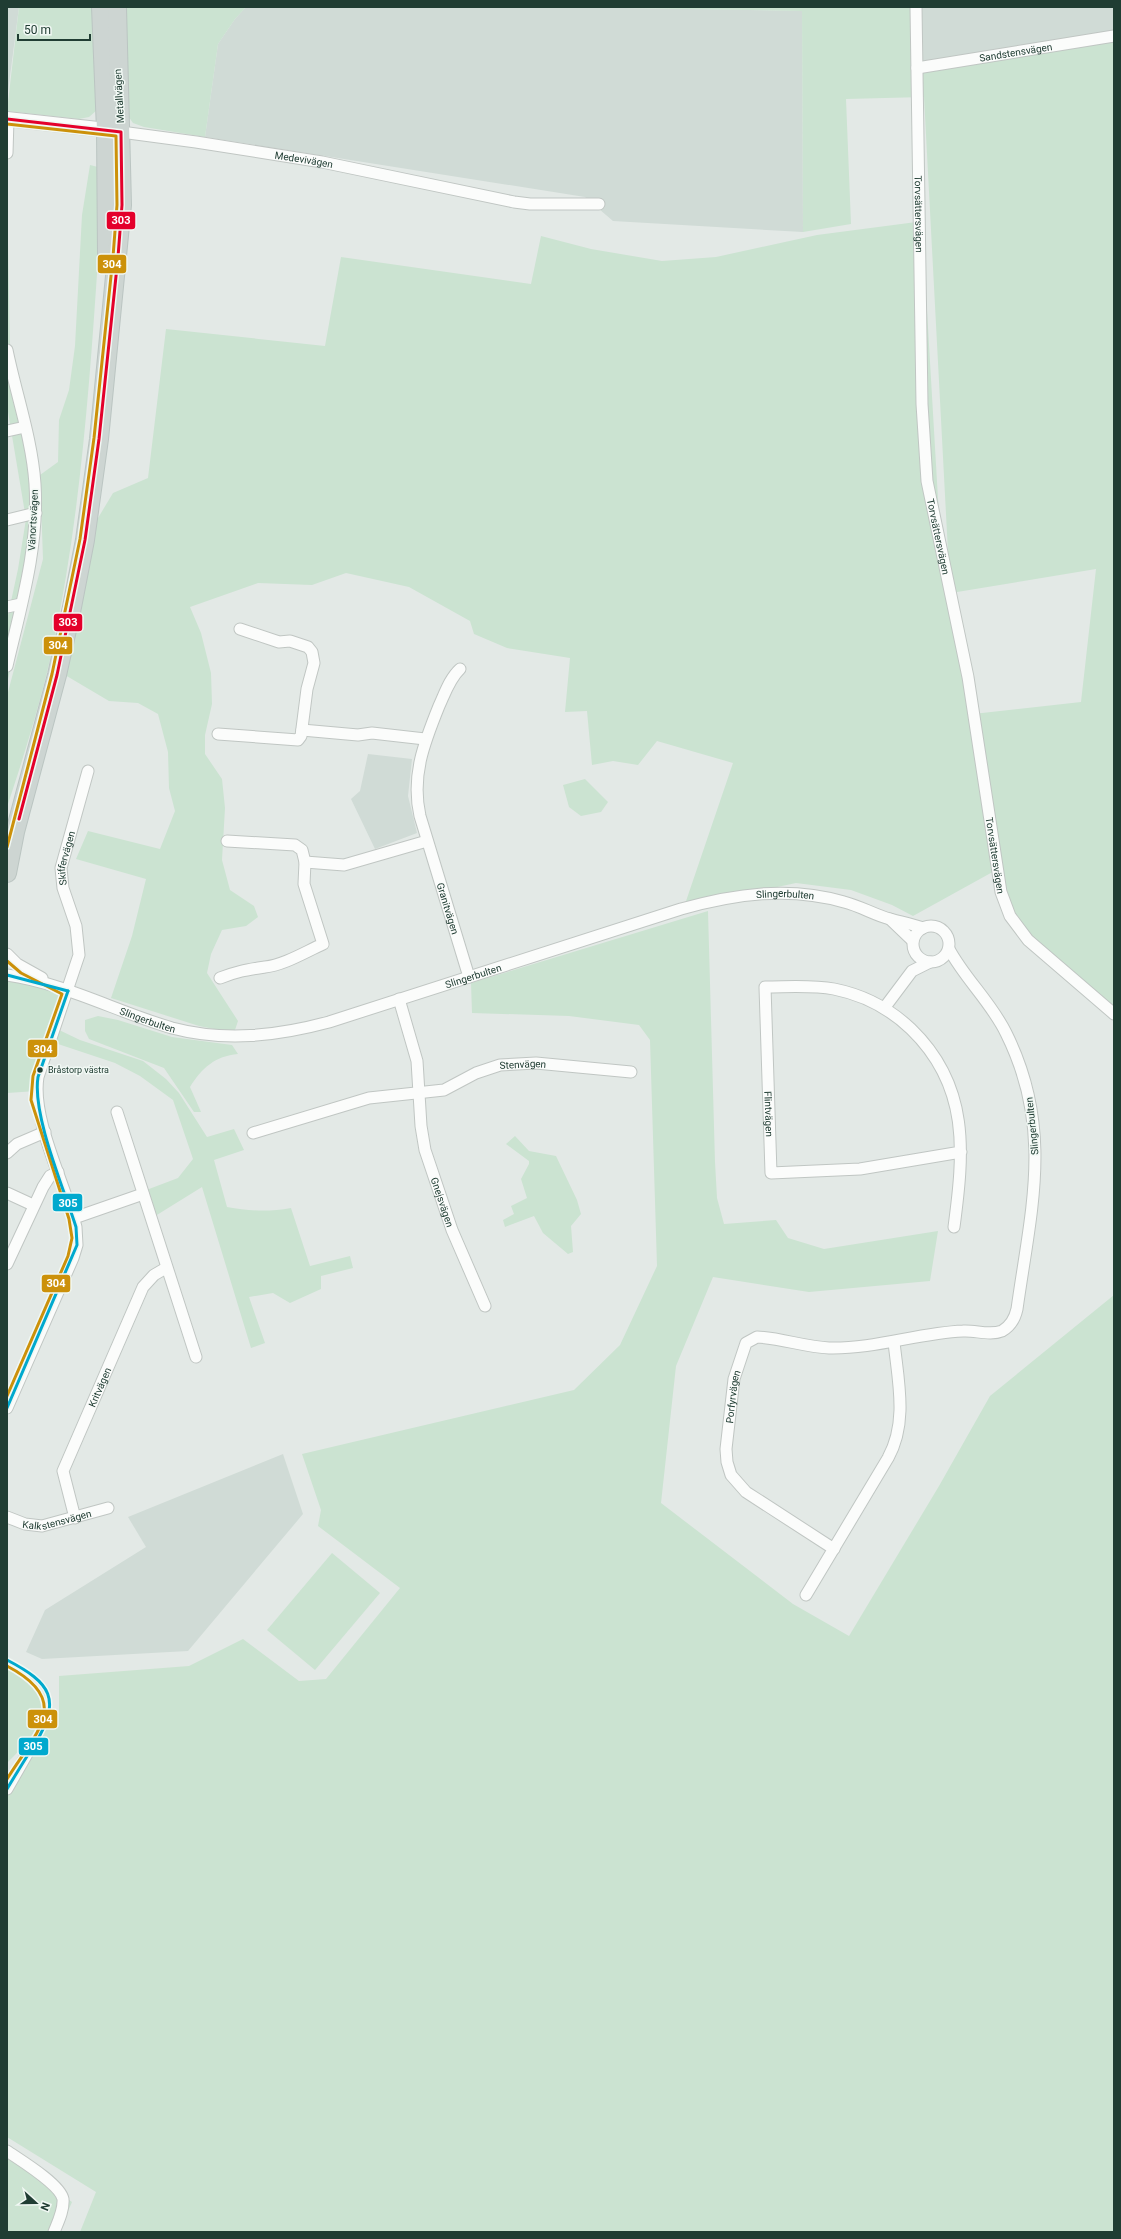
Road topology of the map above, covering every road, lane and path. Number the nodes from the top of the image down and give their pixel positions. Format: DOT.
graph roads {
  1 [pos="101,7"];
  2 [pos="117,7"];
  3 [pos="916,7"];
  4 [pos="1114,36"];
  5 [pos="917,68"];
  6 [pos="7,119"];
  7 [pos="113,131"];
  8 [pos="7,153"];
  9 [pos="599,204"];
  10 [pos="7,350"];
  11 [pos="25,427"];
  12 [pos="7,431"];
  13 [pos="36,513"];
  14 [pos="7,520"];
  15 [pos="21,604"];
  16 [pos="7,607"];
  17 [pos="240,628"];
  18 [pos="7,666"];
  19 [pos="460,668"];
  20 [pos="302,730"];
  21 [pos="218,734"];
  22 [pos="425,739"];
  23 [pos="88,771"];
  24 [pos="11,840"];
  25 [pos="427,840"];
  26 [pos="227,841"];
  27 [pos="305,862"];
  28 [pos="7,873"];
  29 [pos="890,919"];
  30 [pos="922,928"];
  31 [pos="913,940"];
  32 [pos="949,949"];
  33 [pos="915,952"];
  34 [pos="7,954"];
  35 [pos="934,961"];
  36 [pos="912,971"];
  37 [pos="962,972"];
  38 [pos="7,975"];
  39 [pos="469,977"];
  40 [pos="220,978"];
  41 [pos="56,986"];
  42 [pos="68,991"];
  43 [pos="399,999"];
  44 [pos="885,1007"];
  45 [pos="1114,1014"];
  46 [pos="631,1072"];
  47 [pos="420,1092"];
  48 [pos="118,1112"];
  49 [pos="45,1132"];
  50 [pos="253,1133"];
  51 [pos="961,1152"];
  52 [pos="7,1153"];
  53 [pos="58,1172"];
  54 [pos="7,1193"];
  55 [pos="143,1194"];
  56 [pos="33,1205"];
  57 [pos="74,1218"];
  58 [pos="954,1227"];
  59 [pos="7,1264"];
  60 [pos="166,1268"];
  61 [pos="1018,1298"];
  62 [pos="485,1306"];
  63 [pos="894,1342"];
  64 [pos="196,1357"];
  65 [pos="7,1408"];
  66 [pos="108,1508"];
  67 [pos="7,1517"];
  68 [pos="75,1518"];
  69 [pos="834,1549"];
  70 [pos="806,1595"];
  71 [pos="31,1747"];
  72 [pos="7,1789"];
  73 [pos="7,2151"];
  74 [pos="54,2232"];
  1 -- 7 [label="main road, Metallvägen"];
  2 -- 7 [label="main road, Metallvägen"];
  3 -- 5 [label="street, Torvsättersvägen"];
  4 -- 5 [label="street, Sandstensvägen"];
  5 -- 45 [label="street, Torvsättersvägen"];
  6 -- 7 [label="street, Medevivägen"];
  6 -- 8 [label="street"];
  7 -- 9 [label="street, Medevivägen"];
  7 -- 24 [label="main road, Metallvägen"];
  10 -- 11 [label="street, Vänortsvägen"];
  11 -- 12 [label="street"];
  11 -- 13 [label="street, Vänortsvägen"];
  13 -- 14 [label="street"];
  13 -- 15 [label="street, Vänortsvägen"];
  15 -- 16 [label="street"];
  15 -- 18 [label="street, Vänortsvägen"];
  17 -- 20 [label="street"];
  19 -- 22 [label="street, Granitvägen"];
  20 -- 21 [label="street"];
  20 -- 22 [label="street"];
  22 -- 25 [label="street, Granitvägen"];
  23 -- 42 [label="street, Skiffervägen"];
  24 -- 28 [label="main road, Metallvägen"];
  25 -- 27 [label="street"];
  25 -- 39 [label="street, Granitvägen"];
  26 -- 27 [label="street"];
  27 -- 40 [label="street"];
  29 -- 30 [label="street, Slingerbulten"];
  29 -- 31 [label="street, Slingerbulten"];
  29 -- 39 [label="street, Slingerbulten"];
  30 -- 31 [label="street"];
  30 -- 32 [label="street"];
  31 -- 33 [label="street"];
  32 -- 35 [label="street"];
  32 -- 37 [label="street, Slingerbulten"];
  33 -- 35 [label="street"];
  33 -- 36 [label="street"];
  34 -- 41 [label="street, Slingerbulten"];
  35 -- 36 [label="street"];
  35 -- 37 [label="street, Slingerbulten"];
  36 -- 44 [label="street"];
  37 -- 61 [label="street, Slingerbulten"];
  38 -- 41 [label="street, Slingerbulten"];
  39 -- 43 [label="street, Slingerbulten"];
  41 -- 42 [label="street, Slingerbulten"];
  42 -- 43 [label="street, Slingerbulten"];
  42 -- 49 [label="street, Skiffervägen"];
  43 -- 47 [label="street, Gnejsvägen"];
  44 -- 51 [label="street, Flintvägen"];
  44 -- 51 [label="street, Flintvägen"];
  46 -- 47 [label="street, Stenvägen"];
  47 -- 50 [label="street"];
  47 -- 62 [label="street, Gnejsvägen"];
  48 -- 55 [label="street"];
  49 -- 52 [label="street"];
  49 -- 53 [label="street, Skiffervägen"];
  51 -- 58 [label="street, Flintvägen"];
  53 -- 56 [label="street"];
  53 -- 57 [label="street, Skiffervägen"];
  54 -- 56 [label="street"];
  55 -- 57 [label="street"];
  55 -- 60 [label="street"];
  56 -- 59 [label="street"];
  57 -- 65 [label="street, Skiffervägen"];
  60 -- 64 [label="street"];
  60 -- 68 [label="street, Kritvägen"];
  61 -- 63 [label="street, Porfyrvägen"];
  63 -- 69 [label="street"];
  63 -- 69 [label="street, Porfyrvägen"];
  66 -- 68 [label="street, Kalkstensvägen"];
  67 -- 68 [label="street, Kalkstensvägen"];
  69 -- 70 [label="street"];
  71 -- 72 [label="street"];
  73 -- 74 [label="street"];
}
